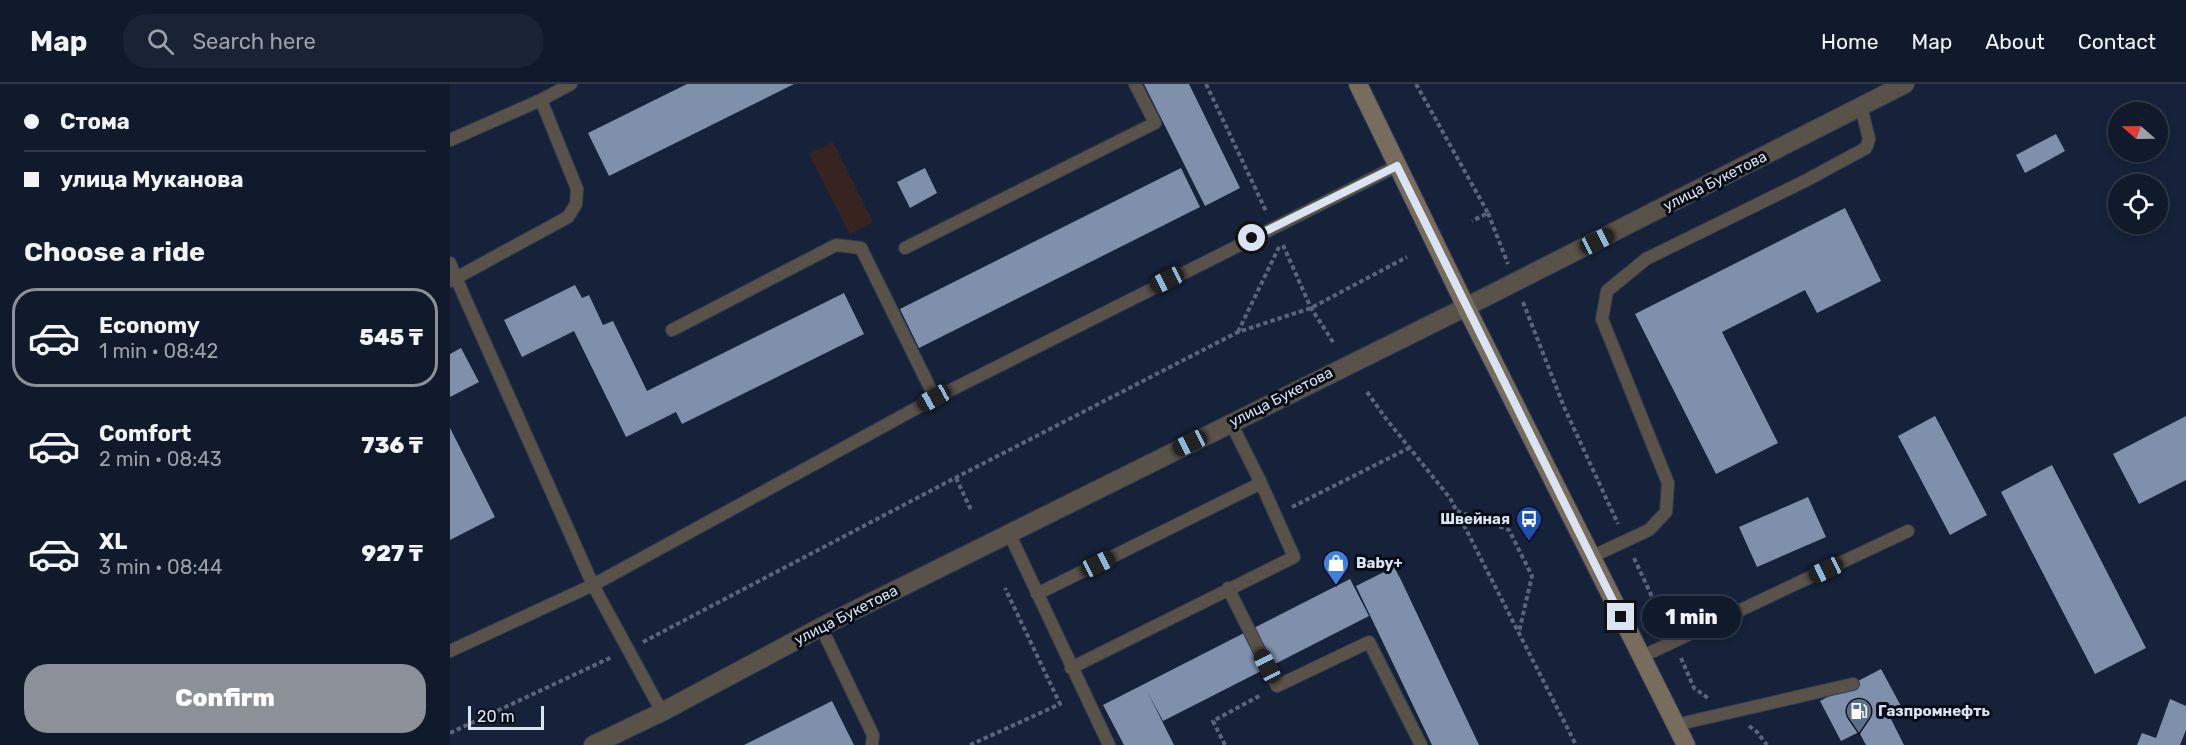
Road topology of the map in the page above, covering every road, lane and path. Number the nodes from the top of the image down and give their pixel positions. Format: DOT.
graph roads {
  1 [pos="571,84"];
  2 [pos="1135,84"];
  3 [pos="1206,84"];
  4 [pos="1358,84"];
  5 [pos="1416,84"];
  6 [pos="1888,84"];
  7 [pos="1905,84"];
  8 [pos="541,100"];
  9 [pos="1861,107"];
  10 [pos="450,140"];
  11 [pos="1397,166"];
  12 [pos="1488,213"];
  13 [pos="1472,221"];
  14 [pos="1273,227"];
  15 [pos="905,248"];
  16 [pos="1407,257"];
  17 [pos="450,263"];
  18 [pos="453,279"];
  19 [pos="1515,282"];
  20 [pos="1466,307"];
  21 [pos="1311,308"];
  22 [pos="672,330"];
  23 [pos="1238,332"];
  24 [pos="1333,342"];
  25 [pos="1367,392"];
  26 [pos="934,398"];
  27 [pos="1231,423"];
  28 [pos="1409,448"];
  29 [pos="956,477"];
  30 [pos="1261,483"];
  31 [pos="1457,511"];
  32 [pos="972,512"];
  33 [pos="1275,515"];
  34 [pos="1619,526"];
  35 [pos="1908,531"];
  36 [pos="1009,534"];
  37 [pos="1629,547"];
  38 [pos="1591,557"];
  39 [pos="593,585"];
  40 [pos="1005,588"];
  41 [pos="1228,588"];
  42 [pos="1037,594"];
  43 [pos="820,627"];
  44 [pos="1519,632"];
  45 [pos="1669,634"];
  46 [pos="629,650"];
  47 [pos="450,651"];
  48 [pos="1679,655"];
  49 [pos="1641,657"];
  50 [pos="1071,668"];
  51 [pos="1853,684"];
  52 [pos="1277,686"];
  53 [pos="1712,700"];
  54 [pos="662,711"];
  55 [pos="1675,725"];
  56 [pos="1748,725"];
  57 [pos="450,733"];
  58 [pos="593,745"];
  59 [pos="872,745"];
  60 [pos="970,745"];
  61 [pos="1109,745"];
  62 [pos="1226,745"];
  63 [pos="1421,745"];
  64 [pos="1576,745"];
  65 [pos="1686,745"];
  66 [pos="1767,745"];
  1 -- 8 [label="lane"];
  2 -- 15 [label="lane"];
  3 -- 14 [label="path"];
  4 -- 11 [label="main road"];
  5 -- 12 [label="path"];
  6 -- 9 [label="lane"];
  7 -- 9 [label="street, улица Букетова"];
  8 -- 10 [label="lane"];
  8 -- 18 [label="lane"];
  9 -- 19 [label="street, улица Букетова"];
  9 -- 38 [label="lane"];
  11 -- 14 [label="lane"];
  11 -- 20 [label="main road"];
  12 -- 13 [label="path"];
  12 -- 19 [label="path"];
  14 -- 26 [label="lane"];
  16 -- 21 [label="path"];
  17 -- 18 [label="lane"];
  18 -- 39 [label="lane"];
  19 -- 20 [label="street, улица Букетова"];
  19 -- 34 [label="path"];
  20 -- 27 [label="street, улица Букетова"];
  20 -- 38 [label="main road"];
  21 -- 23 [label="path"];
  21 -- 23 [label="path"];
  21 -- 24 [label="path"];
  22 -- 26 [label="lane"];
  23 -- 29 [label="path"];
  25 -- 28 [label="path"];
  26 -- 39 [label="lane"];
  27 -- 30 [label="lane"];
  27 -- 36 [label="street, улица Букетова"];
  28 -- 31 [label="path"];
  28 -- 33 [label="path"];
  29 -- 32 [label="path"];
  29 -- 46 [label="path"];
  30 -- 33 [label="lane"];
  30 -- 42 [label="lane"];
  31 -- 44 [label="path"];
  31 -- 44 [label="path"];
  33 -- 41 [label="lane"];
  35 -- 49 [label="lane"];
  36 -- 42 [label="lane"];
  36 -- 43 [label="street, улица Букетова"];
  37 -- 45 [label="path"];
  38 -- 49 [label="main road"];
  39 -- 46 [label="lane"];
  39 -- 47 [label="lane"];
  40 -- 60 [label="path"];
  41 -- 50 [label="lane"];
  41 -- 52 [label="lane"];
  42 -- 50 [label="lane"];
  43 -- 54 [label="street, улица Букетова"];
  43 -- 59 [label="lane"];
  44 -- 64 [label="path"];
  46 -- 54 [label="lane"];
  46 -- 57 [label="path"];
  48 -- 53 [label="path"];
  49 -- 55 [label="main road"];
  50 -- 61 [label="lane"];
  51 -- 55 [label="lane"];
  52 -- 62 [label="path"];
  52 -- 63 [label="lane"];
  54 -- 58 [label="street, улица Букетова"];
  55 -- 65 [label="main road"];
  56 -- 66 [label="path"];
}
